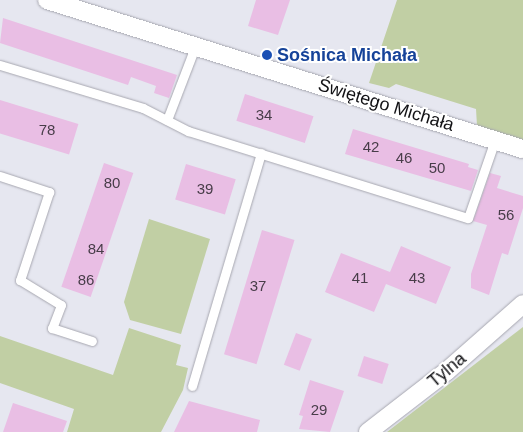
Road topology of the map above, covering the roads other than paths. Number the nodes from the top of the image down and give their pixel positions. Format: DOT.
graph roads {
  1 [pos="47,0"];
  2 [pos="195,46"];
  3 [pos="0,65"];
  4 [pos="168,120"];
  5 [pos="494,140"];
  6 [pos="523,149"];
  7 [pos="261,153"];
  8 [pos="0,176"];
  9 [pos="523,304"];
  10 [pos="92,341"];
  11 [pos="192,386"];
  12 [pos="368,432"];
  1 -- 2 [label="street, Świętego Michała"];
  2 -- 4 [label="lane"];
  2 -- 5 [label="street, Świętego Michała"];
  3 -- 4 [label="lane"];
  4 -- 7 [label="lane"];
  5 -- 6 [label="street, Świętego Michała"];
  5 -- 7 [label="lane"];
  7 -- 11 [label="lane"];
  8 -- 10 [label="lane"];
  9 -- 12 [label="street, Tylna"];
}
